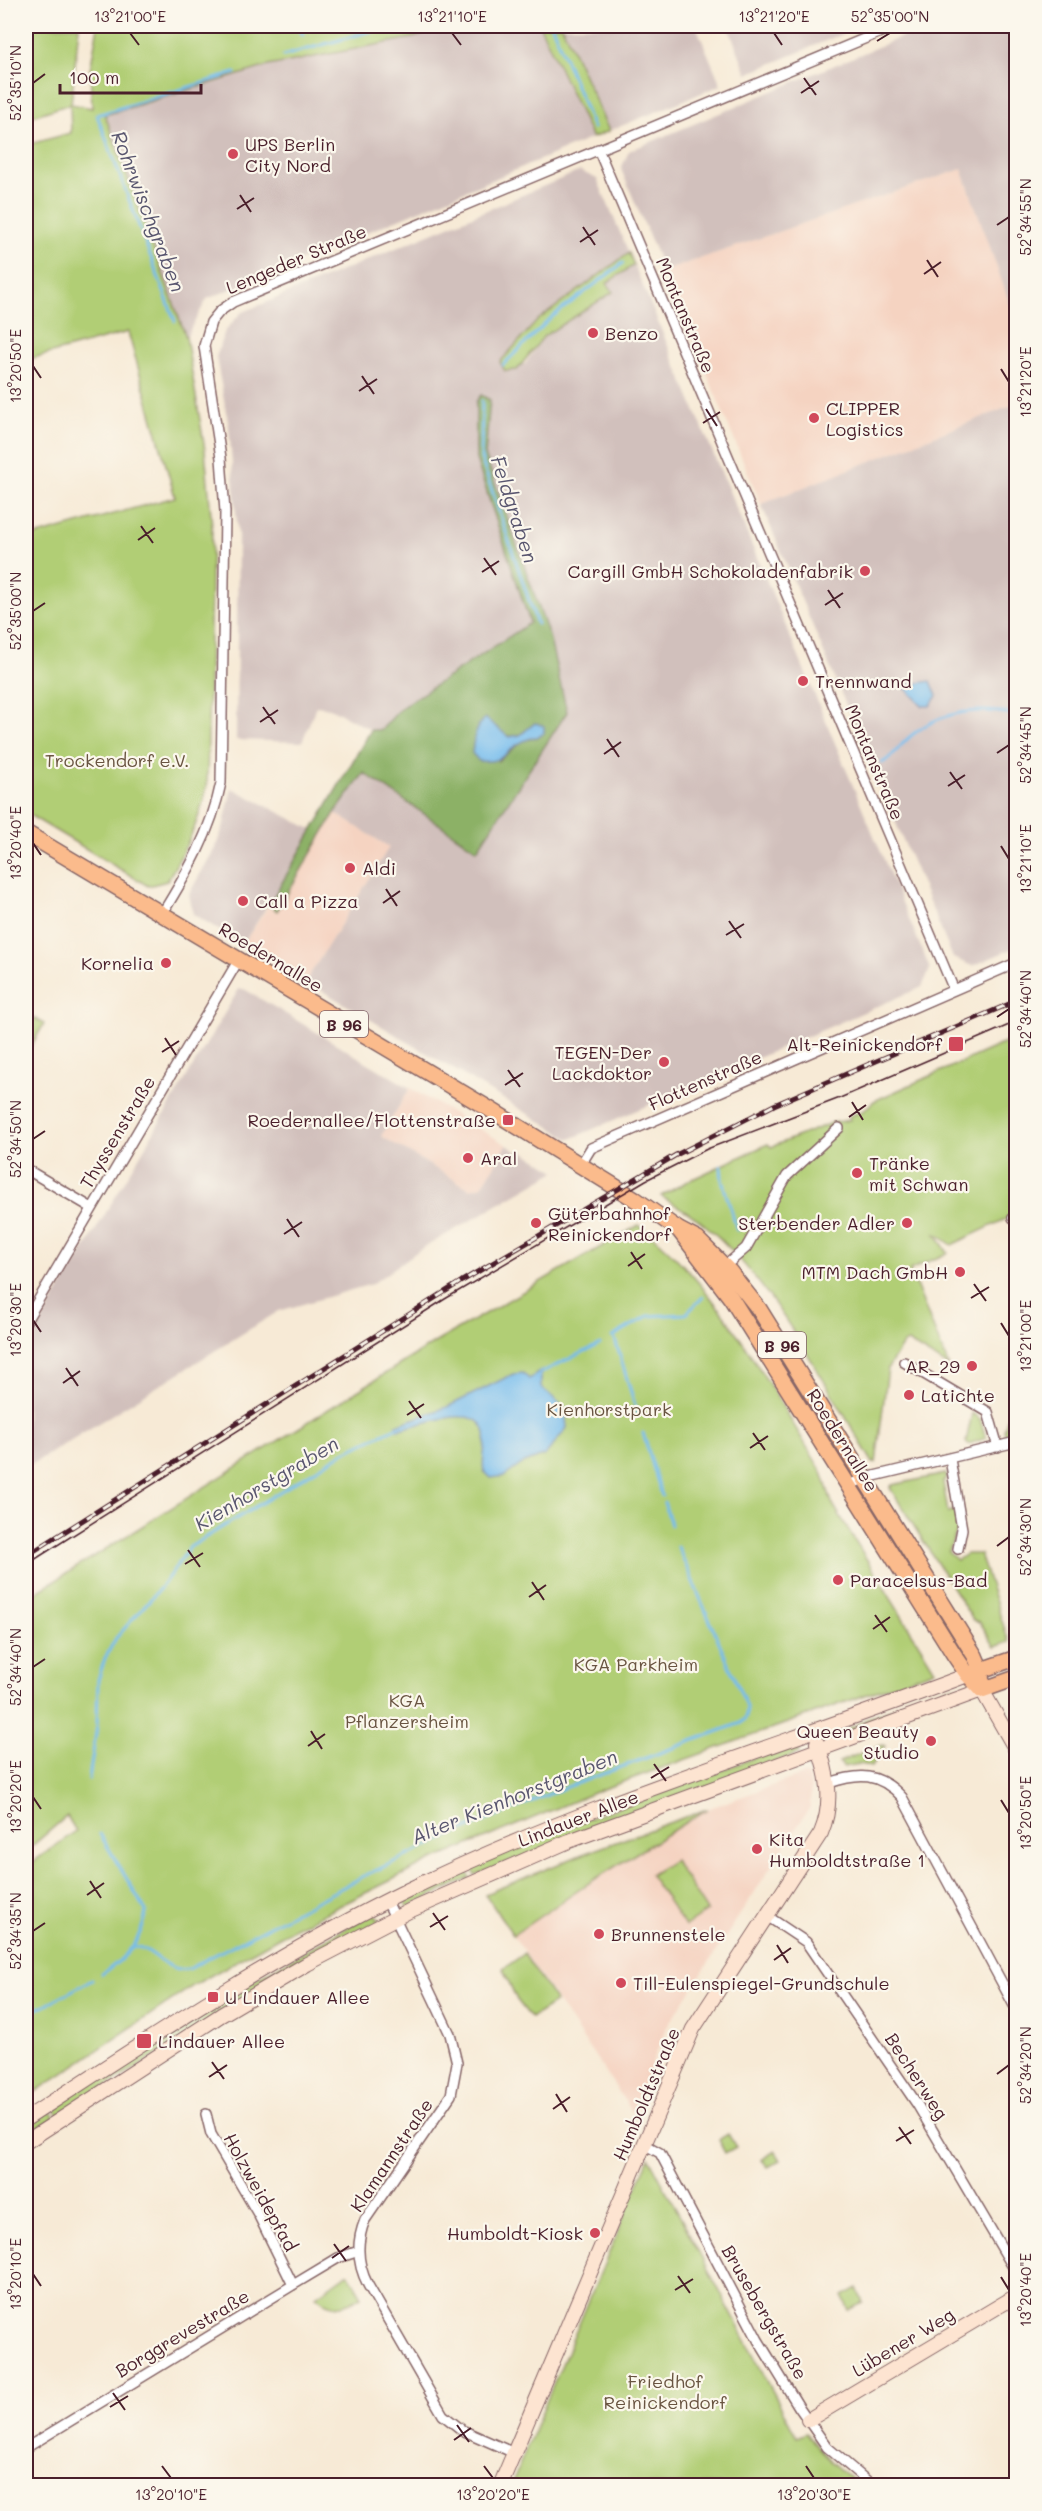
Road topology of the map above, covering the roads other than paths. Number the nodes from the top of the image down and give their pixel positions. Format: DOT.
graph roads {
  1 [pos="895,26"];
  2 [pos="598,149"];
  3 [pos="26,833"];
  4 [pos="162,914"];
  5 [pos="238,961"];
  6 [pos="1017,963"];
  7 [pos="954,990"];
  8 [pos="839,1128"];
  9 [pos="580,1166"];
  10 [pos="26,1169"];
  11 [pos="92,1208"];
  12 [pos="679,1230"];
  13 [pos="725,1266"];
  14 [pos="26,1321"];
  15 [pos="904,1362"];
  16 [pos="1017,1442"];
  17 [pos="998,1447"];
  18 [pos="950,1459"];
  19 [pos="866,1479"];
  20 [pos="848,1485"];
  21 [pos="958,1549"];
  22 [pos="1017,1658"];
  23 [pos="974,1673"];
  24 [pos="1017,1678"];
  25 [pos="982,1690"];
  26 [pos="814,1732"];
  27 [pos="820,1750"];
  28 [pos="1017,1750"];
  29 [pos="829,1782"];
  30 [pos="387,1900"];
  31 [pos="767,1916"];
  32 [pos="395,1918"];
  33 [pos="1017,2009"];
  34 [pos="206,2114"];
  35 [pos="26,2119"];
  36 [pos="26,2142"];
  37 [pos="644,2144"];
  38 [pos="359,2251"];
  39 [pos="1017,2272"];
  40 [pos="293,2285"];
  41 [pos="1017,2296"];
  42 [pos="808,2420"];
  43 [pos="26,2448"];
  44 [pos="514,2453"];
  45 [pos="500,2486"];
  46 [pos="873,2486"];
  1 -- 2 [label="street, Lengeder Straße"];
  2 -- 4 [label="street, Lengeder Straße"];
  2 -- 7 [label="street, Montanstraße"];
  3 -- 4 [label="main road, Roedernallee / B 96"];
  4 -- 5 [label="main road, Roedernallee / B 96"];
  5 -- 9 [label="main road, Roedernallee / B 96"];
  5 -- 11 [label="street, Thyssenstraße"];
  6 -- 7 [label="street, Flottenstraße"];
  7 -- 9 [label="street, Flottenstraße"];
  8 -- 13 [label="street"];
  9 -- 12 [label="main road, Roedernallee / B 96"];
  10 -- 11 [label="street"];
  11 -- 14 [label="street, Thyssenstraße"];
  12 -- 13 [label="main road, Roedernallee / B 96"];
  12 -- 20 [label="main road, Roedernallee / B 96"];
  13 -- 19 [label="main road, Roedernallee / B 96"];
  15 -- 17 [label="street"];
  16 -- 17 [label="street"];
  17 -- 18 [label="street"];
  18 -- 19 [label="street"];
  18 -- 21 [label="street"];
  19 -- 20 [label="street"];
  19 -- 23 [label="main road, Roedernallee / B 96"];
  20 -- 23 [label="main road, Roedernallee / B 96"];
  22 -- 23 [label="main road, Lindauer Allee"];
  23 -- 25 [label="main road, B 96"];
  23 -- 26 [label="main road, Lindauer Allee"];
  24 -- 25 [label="main road, Lindauer Allee"];
  25 -- 27 [label="main road, Lindauer Allee"];
  25 -- 28 [label="main road"];
  26 -- 27 [label="main road, Humboldtstraße"];
  26 -- 30 [label="main road, Lindauer Allee"];
  27 -- 29 [label="main road, Humboldtstraße"];
  27 -- 32 [label="main road, Lindauer Allee"];
  29 -- 31 [label="main road, Humboldtstraße"];
  29 -- 33 [label="street"];
  30 -- 32 [label="street, Klamannstraße"];
  30 -- 35 [label="main road, Lindauer Allee"];
  31 -- 37 [label="main road, Humboldtstraße"];
  31 -- 39 [label="street, Becherweg"];
  32 -- 36 [label="main road, Lindauer Allee"];
  32 -- 38 [label="street, Klamannstraße"];
  34 -- 40 [label="street, Holzweidepfad"];
  37 -- 42 [label="street, Brusebergstraße"];
  37 -- 44 [label="main road, Humboldtstraße"];
  38 -- 40 [label="street, Borggrevestraße"];
  38 -- 44 [label="street, Klamannstraße"];
  40 -- 43 [label="street, Borggrevestraße"];
  41 -- 42 [label="main road, Lübener Weg"];
  42 -- 46 [label="street, Brusebergstraße"];
  44 -- 45 [label="main road, Humboldtstraße"];
}
